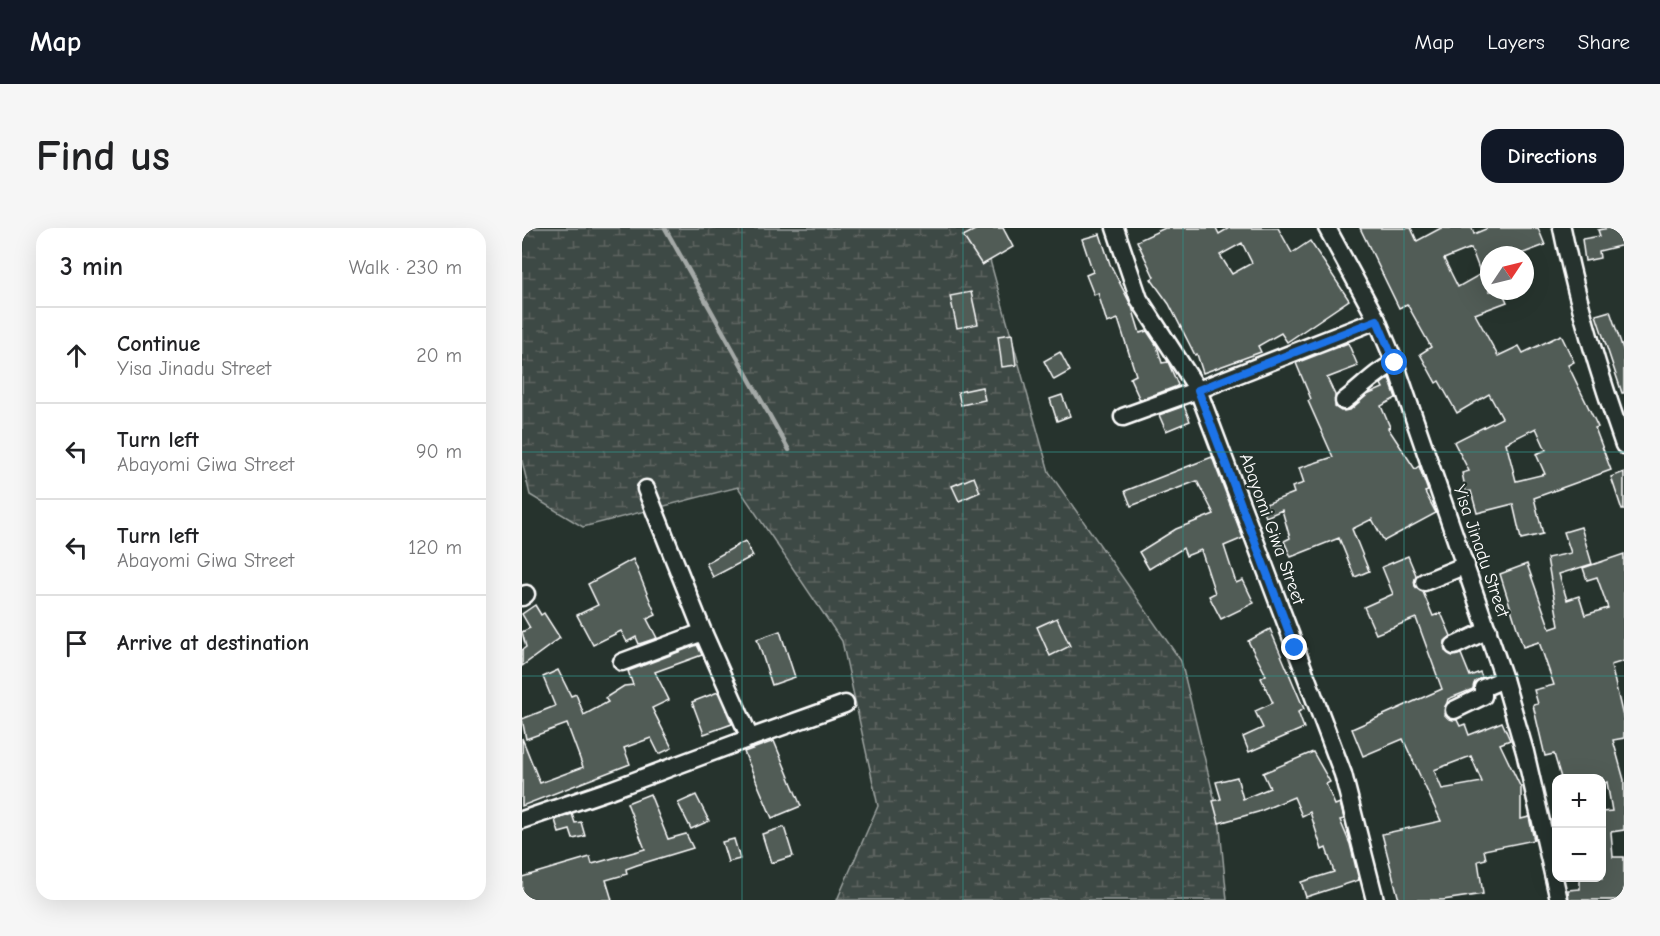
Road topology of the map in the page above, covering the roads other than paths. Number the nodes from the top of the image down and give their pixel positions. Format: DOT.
graph roads {
  1 [pos="1115,228"];
  2 [pos="1328,228"];
  3 [pos="1562,228"];
  4 [pos="1377,320"];
  5 [pos="1395,363"];
  6 [pos="1198,390"];
  7 [pos="1344,401"];
  8 [pos="1123,417"];
  9 [pos="1624,445"];
  10 [pos="646,489"];
  11 [pos="1466,565"];
  12 [pos="1424,582"];
  13 [pos="1488,630"];
  14 [pos="703,632"];
  15 [pos="1454,646"];
  16 [pos="622,662"];
  17 [pos="1504,679"];
  18 [pos="845,704"];
  19 [pos="1454,710"];
  20 [pos="750,738"];
  21 [pos="522,820"];
  22 [pos="1375,900"];
  23 [pos="1559,900"];
  1 -- 6 [label="street, Abayomi Giwa Street"];
  2 -- 4 [label="street, Yisa Jinadu Street"];
  3 -- 9 [label="street"];
  4 -- 5 [label="street, Yisa Jinadu Street"];
  4 -- 6 [label="street"];
  5 -- 7 [label="street"];
  5 -- 11 [label="street, Yisa Jinadu Street"];
  6 -- 8 [label="street"];
  6 -- 22 [label="street, Abayomi Giwa Street"];
  10 -- 14 [label="street"];
  11 -- 12 [label="street"];
  11 -- 13 [label="street, Yisa Jinadu Street"];
  13 -- 15 [label="street"];
  13 -- 17 [label="street, Yisa Jinadu Street"];
  14 -- 16 [label="street"];
  14 -- 20 [label="street"];
  17 -- 19 [label="street"];
  17 -- 23 [label="street, Yisa Jinadu Street"];
  18 -- 20 [label="street"];
  20 -- 21 [label="street"];
}
